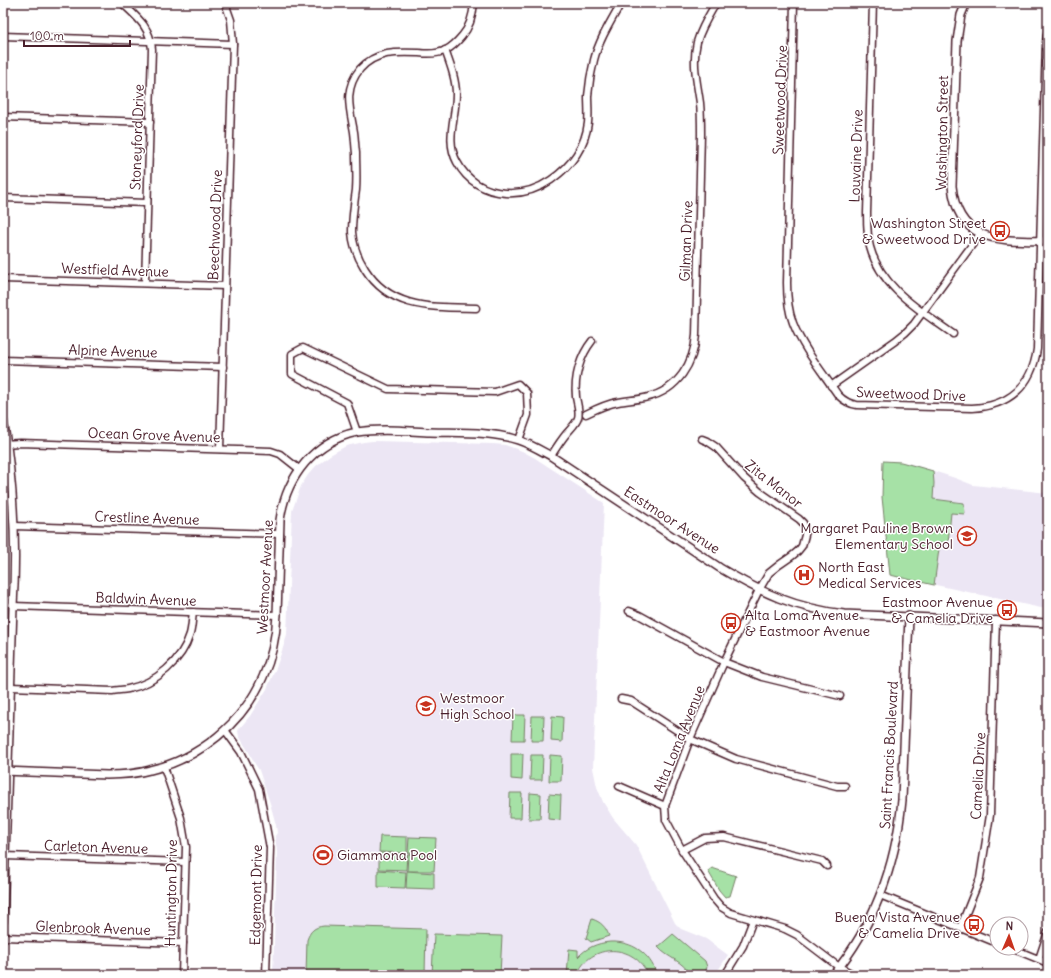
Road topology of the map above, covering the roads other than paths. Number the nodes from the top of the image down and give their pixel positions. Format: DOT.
graph roads {
  1 [pos="122,3"];
  2 [pos="225,3"];
  3 [pos="474,3"];
  4 [pos="621,3"];
  5 [pos="716,3"];
  6 [pos="794,3"];
  7 [pos="873,3"];
  8 [pos="966,3"];
  9 [pos="1048,26"];
  10 [pos="3,36"];
  11 [pos="151,41"];
  12 [pos="233,44"];
  13 [pos="445,50"];
  14 [pos="3,117"];
  15 [pos="150,122"];
  16 [pos="3,198"];
  17 [pos="147,203"];
  18 [pos="980,234"];
  19 [pos="1044,241"];
  20 [pos="3,279"];
  21 [pos="145,283"];
  22 [pos="225,286"];
  23 [pos="476,308"];
  24 [pos="922,312"];
  25 [pos="953,334"];
  26 [pos="592,341"];
  27 [pos="3,360"];
  28 [pos="223,367"];
  29 [pos="832,386"];
  30 [pos="586,414"];
  31 [pos="3,419"];
  32 [pos="357,432"];
  33 [pos="702,439"];
  34 [pos="519,440"];
  35 [pos="5,444"];
  36 [pos="220,449"];
  37 [pos="551,456"];
  38 [pos="300,469"];
  39 [pos="14,526"];
  40 [pos="280,534"];
  41 [pos="759,590"];
  42 [pos="13,606"];
  43 [pos="629,611"];
  44 [pos="193,612"];
  45 [pos="277,615"];
  46 [pos="909,616"];
  47 [pos="996,620"];
  48 [pos="1048,622"];
  49 [pos="724,662"];
  50 [pos="11,688"];
  51 [pos="840,696"];
  52 [pos="621,699"];
  53 [pos="225,730"];
  54 [pos="690,739"];
  55 [pos="164,766"];
  56 [pos="5,771"];
  57 [pos="619,786"];
  58 [pos="845,786"];
  59 [pos="665,806"];
  60 [pos="682,850"];
  61 [pos="5,856"];
  62 [pos="186,862"];
  63 [pos="827,866"];
  64 [pos="880,895"];
  65 [pos="753,920"];
  66 [pos="3,921"];
  67 [pos="960,928"];
  68 [pos="1048,932"];
  69 [pos="3,937"];
  70 [pos="989,939"];
  71 [pos="183,942"];
  72 [pos="1029,955"];
  73 [pos="1039,959"];
  74 [pos="1048,963"];
  75 [pos="839,967"];
  76 [pos="182,975"];
  77 [pos="266,975"];
  78 [pos="725,975"];
  79 [pos="833,975"];
  80 [pos="855,975"];
  1 -- 11 [label="street, Stoneyford Drive"];
  2 -- 12 [label="street, Beechwood Drive"];
  3 -- 13 [label="street"];
  4 -- 13 [label="street"];
  5 -- 30 [label="street, Gilman Drive"];
  6 -- 29 [label="street, Sweetwood Drive"];
  7 -- 24 [label="street, Louvaine Drive"];
  8 -- 18 [label="street, Washington Street"];
  9 -- 19 [label="street, Sweetwood Drive"];
  10 -- 11 [label="street"];
  11 -- 12 [label="street"];
  11 -- 15 [label="street, Stoneyford Drive"];
  12 -- 22 [label="street, Beechwood Drive"];
  13 -- 23 [label="street"];
  14 -- 15 [label="street"];
  15 -- 17 [label="street, Stoneyford Drive"];
  16 -- 17 [label="street"];
  17 -- 21 [label="street, Stoneyford Drive"];
  18 -- 19 [label="street, Washington Street"];
  18 -- 24 [label="street"];
  19 -- 29 [label="street, Sweetwood Drive"];
  20 -- 21 [label="street, Westfield Avenue"];
  21 -- 22 [label="street, Westfield Avenue"];
  22 -- 28 [label="street, Beechwood Drive"];
  24 -- 25 [label="street, Louvaine Drive"];
  24 -- 29 [label="street"];
  26 -- 37 [label="street"];
  27 -- 28 [label="street, Alpine Avenue"];
  28 -- 36 [label="street, Beechwood Drive"];
  31 -- 35 [label="street"];
  32 -- 34 [label="street, Eastmoor Avenue"];
  32 -- 34 [label="street"];
  32 -- 38 [label="street, Eastmoor Avenue"];
  33 -- 41 [label="street, Zita Manor"];
  34 -- 37 [label="street, Eastmoor Avenue"];
  35 -- 36 [label="street, Ocean Grove Avenue"];
  35 -- 39 [label="street"];
  36 -- 38 [label="street, Ocean Grove Avenue"];
  37 -- 41 [label="street, Eastmoor Avenue"];
  38 -- 40 [label="street, Westmoor Avenue"];
  39 -- 40 [label="street, Crestline Avenue"];
  39 -- 42 [label="street"];
  40 -- 45 [label="street, Westmoor Avenue"];
  41 -- 46 [label="street, Eastmoor Avenue"];
  41 -- 49 [label="street, Alta Loma Avenue"];
  42 -- 44 [label="street, Baldwin Avenue"];
  42 -- 50 [label="street"];
  43 -- 49 [label="street"];
  44 -- 45 [label="street, Baldwin Avenue"];
  44 -- 50 [label="street"];
  45 -- 53 [label="street, Westmoor Avenue"];
  46 -- 47 [label="street, Eastmoor Avenue"];
  46 -- 64 [label="street, Saint Francis Boulevard"];
  47 -- 48 [label="street, Eastmoor Avenue"];
  47 -- 67 [label="street, Camelia Drive"];
  49 -- 51 [label="street"];
  49 -- 54 [label="street, Alta Loma Avenue"];
  50 -- 56 [label="street"];
  52 -- 54 [label="street"];
  53 -- 55 [label="street, Westmoor Avenue"];
  53 -- 77 [label="street, Edgemont Drive"];
  54 -- 58 [label="street"];
  54 -- 59 [label="street, Alta Loma Avenue"];
  55 -- 56 [label="street, Westmoor Avenue"];
  55 -- 62 [label="street, Huntington Drive"];
  56 -- 61 [label="street"];
  57 -- 59 [label="street"];
  59 -- 60 [label="street, Alta Loma Avenue"];
  60 -- 63 [label="street"];
  60 -- 65 [label="street, Alta Loma Avenue"];
  61 -- 62 [label="street, Carleton Avenue"];
  61 -- 66 [label="street"];
  62 -- 71 [label="street, Huntington Drive"];
  64 -- 67 [label="street"];
  64 -- 75 [label="street, Saint Francis Boulevard"];
  65 -- 75 [label="street, Alta Loma Avenue"];
  65 -- 78 [label="street"];
  67 -- 70 [label="street"];
  68 -- 73 [label="street"];
  69 -- 71 [label="street, Glenbrook Avenue"];
  71 -- 76 [label="street, Huntington Drive"];
  72 -- 73 [label="street"];
  73 -- 74 [label="street"];
  75 -- 79 [label="street, Saint Francis Boulevard"];
  75 -- 80 [label="street, Alta Loma Avenue"];
}
